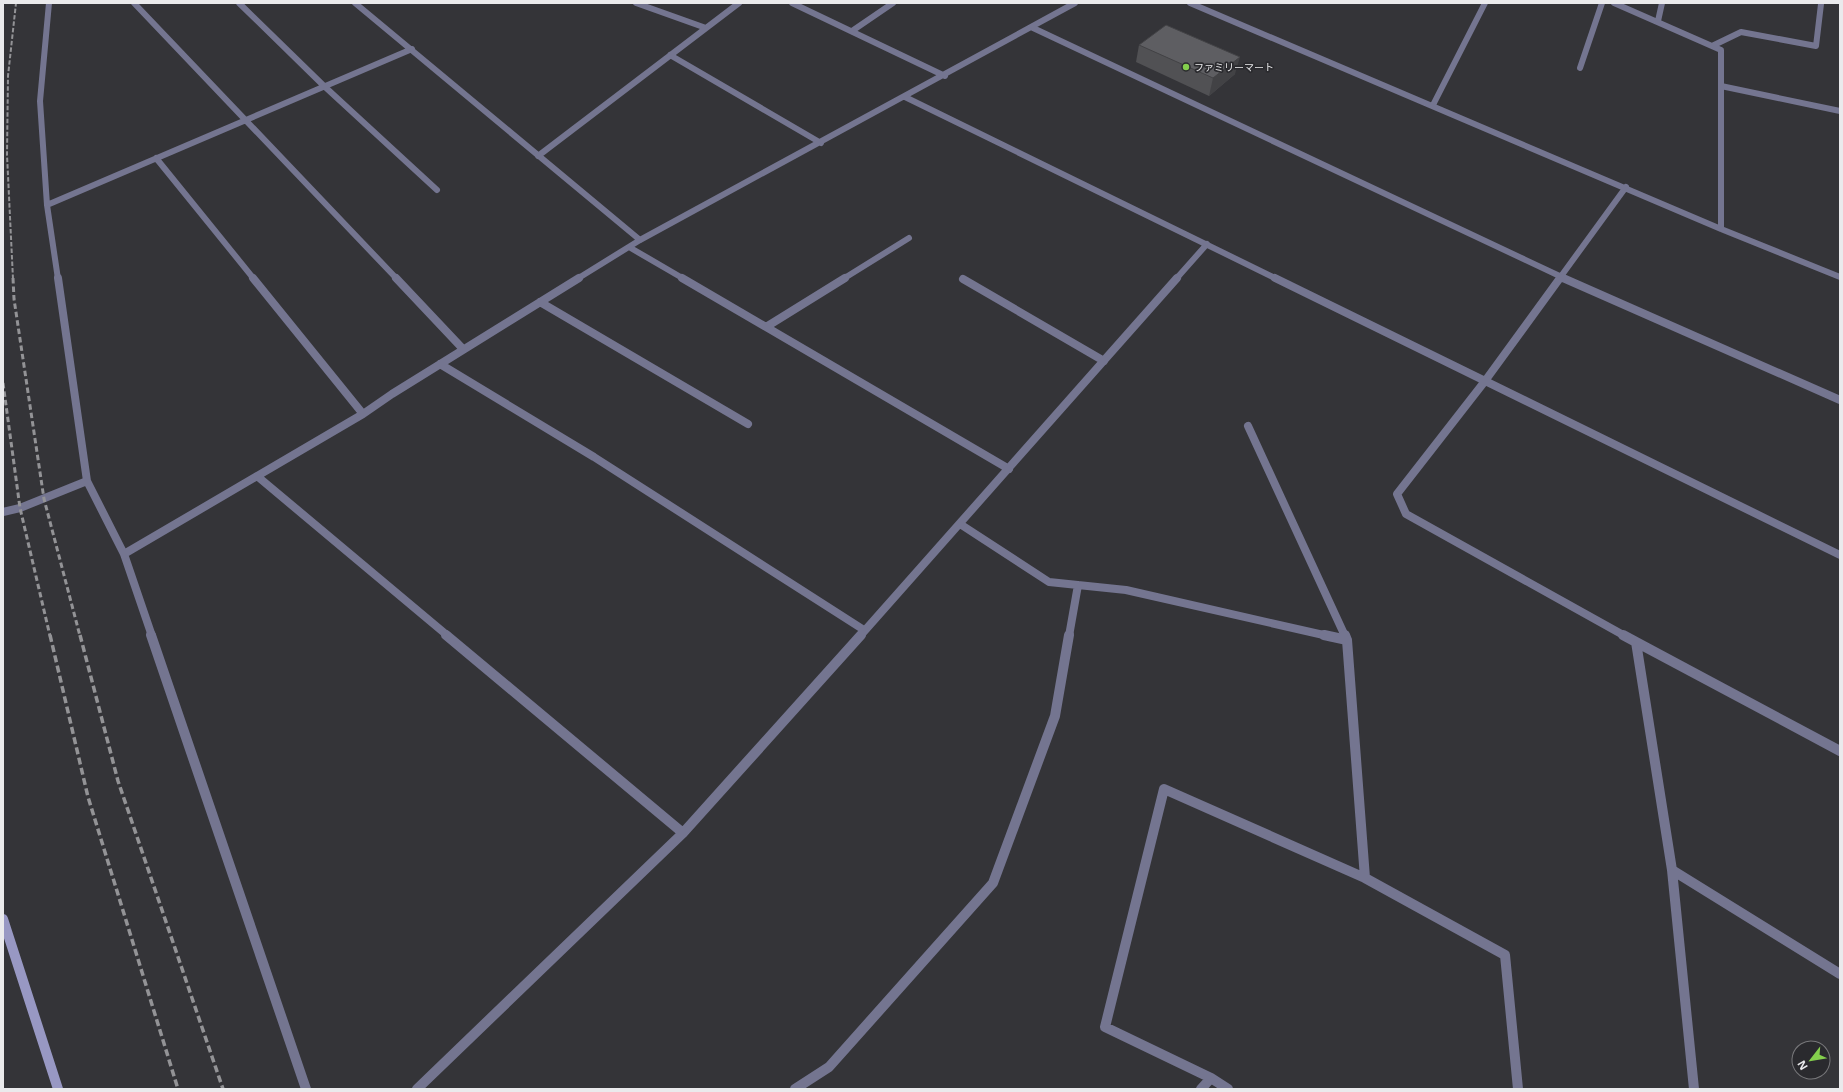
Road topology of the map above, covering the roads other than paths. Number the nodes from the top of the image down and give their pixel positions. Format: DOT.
graph roads {
  1 [pos="49,3"];
  2 [pos="134,3"];
  3 [pos="239,3"];
  4 [pos="355,3"];
  5 [pos="636,3"];
  6 [pos="739,3"];
  7 [pos="792,3"];
  8 [pos="893,3"];
  9 [pos="1075,3"];
  10 [pos="1190,3"];
  11 [pos="1485,3"];
  12 [pos="1602,3"];
  13 [pos="1614,3"];
  14 [pos="1662,3"];
  15 [pos="1821,4"];
  16 [pos="1658,21"];
  17 [pos="1031,27"];
  18 [pos="706,28"];
  19 [pos="852,31"];
  20 [pos="1712,46"];
  21 [pos="412,48"];
  22 [pos="670,55"];
  23 [pos="1580,68"];
  24 [pos="945,76"];
  25 [pos="324,86"];
  26 [pos="1721,86"];
  27 [pos="906,97"];
  28 [pos="1433,105"];
  29 [pos="1840,111"];
  30 [pos="244,120"];
  31 [pos="821,143"];
  32 [pos="538,156"];
  33 [pos="156,158"];
  34 [pos="1626,187"];
  35 [pos="437,190"];
  36 [pos="47,205"];
  37 [pos="1721,229"];
  38 [pos="909,238"];
  39 [pos="640,240"];
  40 [pos="1207,244"];
  41 [pos="628,247"];
  42 [pos="1561,277"];
  43 [pos="1840,277"];
  44 [pos="963,280"];
  45 [pos="540,302"];
  46 [pos="766,327"];
  47 [pos="463,349"];
  48 [pos="1104,361"];
  49 [pos="440,364"];
  50 [pos="1485,381"];
  51 [pos="1840,400"];
  52 [pos="363,414"];
  53 [pos="748,424"];
  54 [pos="1248,426"];
  55 [pos="1009,469"];
  56 [pos="257,476"];
  57 [pos="88,481"];
  58 [pos="3,512"];
  59 [pos="960,524"];
  60 [pos="124,554"];
  61 [pos="1840,555"];
  62 [pos="1078,585"];
  63 [pos="864,630"];
  64 [pos="1348,640"];
  65 [pos="1636,642"];
  66 [pos="1840,751"];
  67 [pos="683,833"];
  68 [pos="1672,870"];
  69 [pos="1365,878"];
  70 [pos="3,919"];
  71 [pos="1840,974"];
  72 [pos="1211,1078"];
  73 [pos="58,1089"];
  74 [pos="306,1089"];
  75 [pos="417,1089"];
  76 [pos="795,1089"];
  77 [pos="1201,1089"];
  78 [pos="1228,1089"];
  79 [pos="1518,1089"];
  80 [pos="1694,1089"];
  1 -- 36 [label="street"];
  2 -- 30 [label="street"];
  3 -- 25 [label="street"];
  4 -- 21 [label="street"];
  5 -- 18 [label="street"];
  6 -- 18 [label="street"];
  7 -- 19 [label="street"];
  8 -- 19 [label="street"];
  9 -- 17 [label="street"];
  10 -- 28 [label="street"];
  11 -- 28 [label="street"];
  12 -- 23 [label="street"];
  13 -- 16 [label="street"];
  14 -- 16 [label="street"];
  15 -- 20 [label="street"];
  16 -- 20 [label="street"];
  17 -- 24 [label="street"];
  17 -- 42 [label="street"];
  18 -- 22 [label="street"];
  19 -- 24 [label="street"];
  20 -- 26 [label="street"];
  21 -- 25 [label="street"];
  21 -- 32 [label="street"];
  22 -- 31 [label="street"];
  22 -- 32 [label="street"];
  24 -- 27 [label="street"];
  25 -- 30 [label="street"];
  25 -- 35 [label="street"];
  26 -- 29 [label="street"];
  26 -- 37 [label="street"];
  27 -- 31 [label="street"];
  27 -- 40 [label="street"];
  28 -- 34 [label="street"];
  30 -- 33 [label="street"];
  30 -- 47 [label="street"];
  31 -- 39 [label="street"];
  32 -- 39 [label="street"];
  33 -- 36 [label="street"];
  33 -- 52 [label="street"];
  34 -- 37 [label="street"];
  34 -- 42 [label="street"];
  36 -- 57 [label="street"];
  37 -- 43 [label="street"];
  38 -- 46 [label="street"];
  39 -- 41 [label="street"];
  40 -- 48 [label="street"];
  40 -- 50 [label="street"];
  41 -- 45 [label="street"];
  41 -- 46 [label="street"];
  42 -- 50 [label="street"];
  42 -- 51 [label="street"];
  44 -- 48 [label="street"];
  45 -- 47 [label="street"];
  45 -- 53 [label="street"];
  46 -- 55 [label="street"];
  47 -- 49 [label="street"];
  48 -- 55 [label="street"];
  49 -- 52 [label="street"];
  49 -- 63 [label="street"];
  50 -- 61 [label="street"];
  50 -- 65 [label="street"];
  52 -- 56 [label="street"];
  54 -- 64 [label="street"];
  55 -- 59 [label="street"];
  56 -- 60 [label="street"];
  56 -- 67 [label="street"];
  57 -- 58 [label="street"];
  57 -- 60 [label="street"];
  59 -- 62 [label="street"];
  59 -- 63 [label="street"];
  60 -- 74 [label="street"];
  62 -- 64 [label="street"];
  62 -- 76 [label="street"];
  63 -- 67 [label="street"];
  64 -- 69 [label="street"];
  65 -- 66 [label="street"];
  65 -- 68 [label="street"];
  67 -- 75 [label="street"];
  68 -- 71 [label="street"];
  68 -- 80 [label="street"];
  69 -- 72 [label="street"];
  69 -- 79 [label="street"];
  70 -- 73 [label="street"];
  72 -- 77 [label="street"];
  72 -- 78 [label="street"];
}
